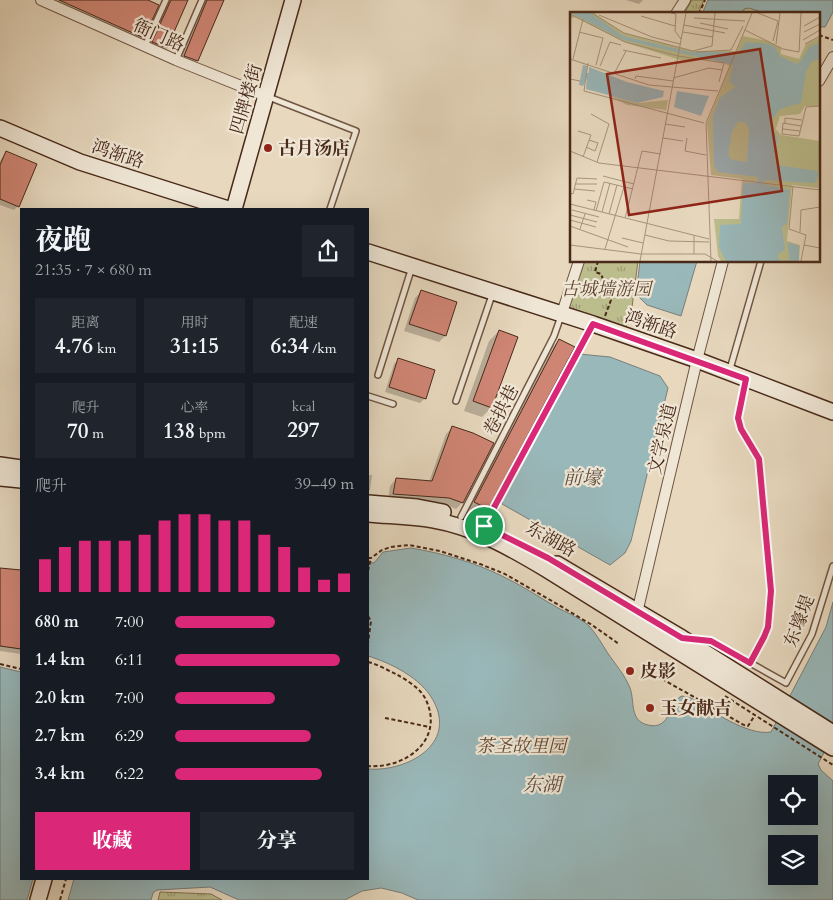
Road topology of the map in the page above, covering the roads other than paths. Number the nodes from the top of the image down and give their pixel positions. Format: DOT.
graph roads {
  1 [pos="41,0"];
  2 [pos="166,0"];
  3 [pos="202,0"];
  4 [pos="293,0"];
  5 [pos="685,0"];
  6 [pos="677,12"];
  7 [pos="145,46"];
  8 [pos="833,57"];
  9 [pos="176,60"];
  10 [pos="820,79"];
  11 [pos="266,96"];
  12 [pos="0,128"];
  13 [pos="225,208"];
  14 [pos="234,208"];
  15 [pos="330,208"];
  16 [pos="369,252"];
  17 [pos="579,262"];
  18 [pos="723,262"];
  19 [pos="761,262"];
  20 [pos="413,266"];
  21 [pos="493,292"];
  22 [pos="562,314"];
  23 [pos="697,360"];
  24 [pos="729,372"];
  25 [pos="378,375"];
  26 [pos="746,379"];
  27 [pos="369,396"];
  28 [pos="456,401"];
  29 [pos="393,404"];
  30 [pos="833,412"];
  31 [pos="0,465"];
  32 [pos="20,468"];
  33 [pos="0,478"];
  34 [pos="20,480"];
  35 [pos="369,503"];
  36 [pos="369,514"];
  37 [pos="461,517"];
  38 [pos="833,566"];
  39 [pos="636,618"];
  40 [pos="682,638"];
  41 [pos="696,655"];
  42 [pos="750,663"];
  43 [pos="833,733"];
  44 [pos="830,754"];
  45 [pos="44,880"];
  46 [pos="38,900"];
  1 -- 7 [label="street, 衙门路"];
  2 -- 7 [label="lane"];
  3 -- 9 [label="lane"];
  4 -- 11 [label="main road, 四牌楼街"];
  5 -- 6 [label="street"];
  7 -- 9 [label="street, 衙门路"];
  8 -- 10 [label="street"];
  9 -- 11 [label="street, 衙门路"];
  11 -- 14 [label="main road, 四牌楼街"];
  11 -- 15 [label="lane"];
  12 -- 13 [label="main road, 鸿渐路"];
  16 -- 20 [label="main road, 鸿渐路"];
  17 -- 22 [label="street"];
  18 -- 23 [label="street, 文学泉道"];
  19 -- 24 [label="lane"];
  20 -- 21 [label="main road, 鸿渐路"];
  20 -- 25 [label="lane"];
  21 -- 22 [label="main road, 鸿渐路"];
  21 -- 28 [label="lane"];
  22 -- 23 [label="main road, 鸿渐路"];
  22 -- 37 [label="lane, 卷拱巷"];
  23 -- 24 [label="main road, 鸿渐路"];
  23 -- 39 [label="street, 文学泉道"];
  24 -- 26 [label="main road, 鸿渐路"];
  26 -- 30 [label="main road, 鸿渐路"];
  26 -- 42 [label="lane"];
  27 -- 29 [label="lane"];
  31 -- 32 [label="main road"];
  33 -- 34 [label="main road"];
  35 -- 37 [label="main road, 东湖路"];
  36 -- 39 [label="main road, 东湖路"];
  37 -- 39 [label="main road, 东湖路"];
  38 -- 42 [label="lane, 东壕堤"];
  39 -- 40 [label="main road, 东湖路"];
  39 -- 41 [label="main road, 东湖路"];
  40 -- 41 [label="main road, 东湖路"];
  40 -- 42 [label="lane"];
  41 -- 43 [label="main road"];
  41 -- 44 [label="main road"];
  45 -- 46 [label="main road"];
}
